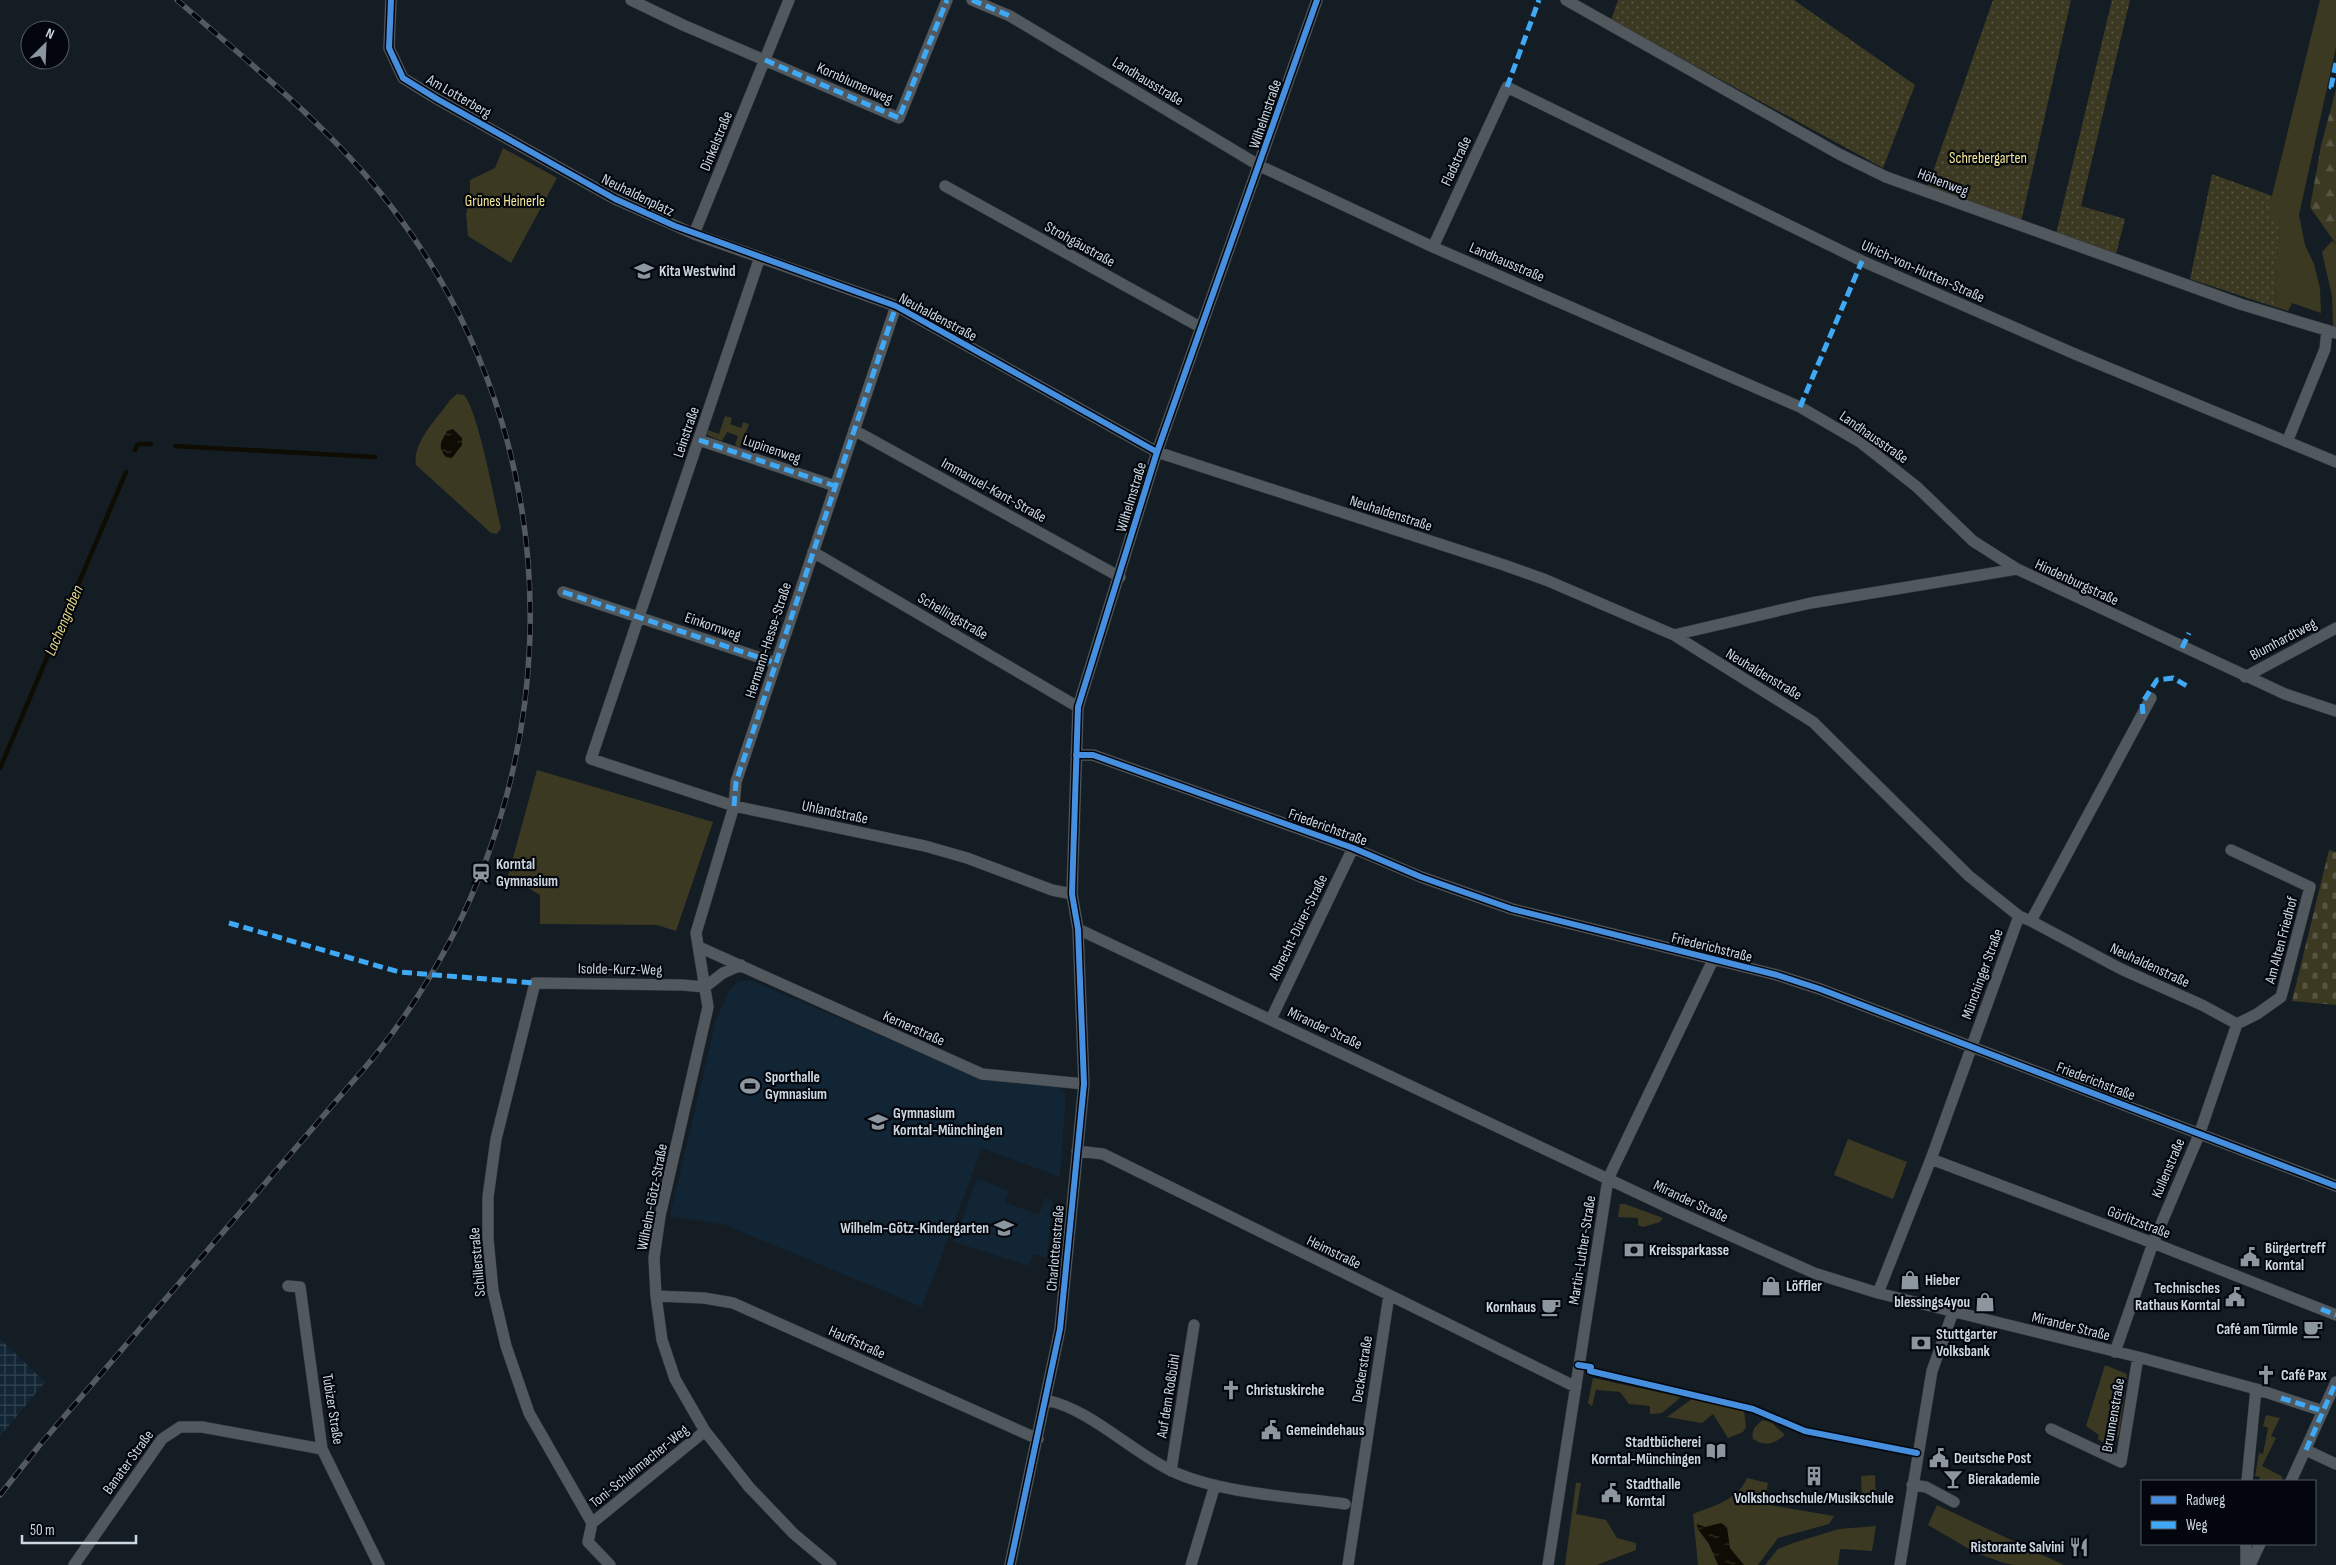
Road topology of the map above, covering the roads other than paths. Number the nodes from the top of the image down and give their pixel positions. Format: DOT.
graph roads {
  1 [pos="391,0"];
  2 [pos="631,0"];
  3 [pos="789,0"];
  4 [pos="947,0"];
  5 [pos="972,0"];
  6 [pos="1317,0"];
  7 [pos="1566,0"];
  8 [pos="765,60"];
  9 [pos="1507,86"];
  10 [pos="1260,166"];
  11 [pos="572,176"];
  12 [pos="946,186"];
  13 [pos="694,234"];
  14 [pos="1433,247"];
  15 [pos="760,257"];
  16 [pos="896,306"];
  17 [pos="1200,327"];
  18 [pos="2331,332"];
  19 [pos="854,430"];
  20 [pos="699,440"];
  21 [pos="2287,442"];
  22 [pos="1157,452"];
  23 [pos="2336,462"];
  24 [pos="835,486"];
  25 [pos="813,552"];
  26 [pos="2016,570"];
  27 [pos="1120,577"];
  28 [pos="563,592"];
  29 [pos="639,617"];
  30 [pos="2336,628"];
  31 [pos="1674,635"];
  32 [pos="776,663"];
  33 [pos="2245,677"];
  34 [pos="2151,698"];
  35 [pos="1078,707"];
  36 [pos="2336,711"];
  37 [pos="1076,755"];
  38 [pos="591,759"];
  39 [pos="734,806"];
  40 [pos="1353,848"];
  41 [pos="2231,850"];
  42 [pos="1072,894"];
  43 [pos="2019,916"];
  44 [pos="2031,922"];
  45 [pos="1078,929"];
  46 [pos="699,947"];
  47 [pos="1713,960"];
  48 [pos="741,966"];
  49 [pos="535,982"];
  50 [pos="705,987"];
  51 [pos="1271,1019"];
  52 [pos="2237,1024"];
  53 [pos="1971,1046"];
  54 [pos="1084,1084"];
  55 [pos="2199,1135"];
  56 [pos="1077,1151"];
  57 [pos="1931,1159"];
  58 [pos="1608,1179"];
  59 [pos="2336,1186"];
  60 [pos="2153,1243"];
  61 [pos="288,1286"];
  62 [pos="1878,1293"];
  63 [pos="656,1296"];
  64 [pos="1389,1296"];
  65 [pos="1953,1312"];
  66 [pos="2336,1316"];
  67 [pos="1194,1325"];
  68 [pos="2115,1352"];
  69 [pos="2138,1357"];
  70 [pos="2336,1382"];
  71 [pos="1576,1387"];
  72 [pos="2256,1389"];
  73 [pos="1046,1400"];
  74 [pos="2323,1411"];
  75 [pos="2051,1428"];
  76 [pos="705,1432"];
  77 [pos="1038,1439"];
  78 [pos="322,1449"];
  79 [pos="2306,1450"];
  80 [pos="2336,1464"];
  81 [pos="1171,1471"];
  82 [pos="2247,1480"];
  83 [pos="2291,1480"];
  84 [pos="1215,1485"];
  85 [pos="1912,1485"];
  86 [pos="1954,1502"];
  87 [pos="1345,1504"];
  88 [pos="592,1523"];
  89 [pos="2246,1545"];
  90 [pos="2259,1545"];
  91 [pos="74,1565"];
  92 [pos="379,1565"];
  93 [pos="610,1565"];
  94 [pos="831,1565"];
  95 [pos="1010,1565"];
  96 [pos="1191,1565"];
  97 [pos="1348,1565"];
  98 [pos="1548,1565"];
  99 [pos="1900,1565"];
  100 [pos="2248,1565"];
  1 -- 11 [label="street, Am Lotterberg"];
  2 -- 8 [label="street"];
  3 -- 8 [label="street, Dinkelstraße"];
  4 -- 8 [label="street, Kornblumenweg"];
  5 -- 10 [label="street, Landhausstraße"];
  6 -- 10 [label="street, Wilhelmstraße"];
  7 -- 18 [label="street, Höhenweg"];
  8 -- 13 [label="street, Dinkelstraße"];
  9 -- 14 [label="street, Fladstraße"];
  9 -- 21 [label="street, Ulrich-von-Hutten-Straße"];
  10 -- 14 [label="street, Landhausstraße"];
  10 -- 17 [label="street, Wilhelmstraße"];
  11 -- 13 [label="street, Neuhaldenplatz"];
  12 -- 17 [label="street, Strohgäustraße"];
  13 -- 15 [label="street, Neuhaldenstraße"];
  14 -- 26 [label="street, Landhausstraße"];
  15 -- 16 [label="street, Neuhaldenstraße"];
  15 -- 20 [label="street, Leinstraße"];
  16 -- 19 [label="street, Hermann-Hesse-Straße"];
  16 -- 22 [label="street, Neuhaldenstraße"];
  17 -- 22 [label="street, Wilhelmstraße"];
  18 -- 21 [label="street"];
  19 -- 24 [label="street, Hermann-Hesse-Straße"];
  19 -- 27 [label="street, Immanuel-Kant-Straße"];
  20 -- 24 [label="street, Lupinenweg"];
  20 -- 29 [label="street, Leinstraße"];
  21 -- 23 [label="street, Ulrich-von-Hutten-Straße"];
  22 -- 27 [label="street, Wilhelmstraße"];
  22 -- 31 [label="street, Neuhaldenstraße"];
  24 -- 25 [label="street, Hermann-Hesse-Straße"];
  25 -- 32 [label="street, Hermann-Hesse-Straße"];
  25 -- 35 [label="street, Schellingstraße"];
  26 -- 31 [label="street, Hindenburgstraße"];
  26 -- 33 [label="street, Hindenburgstraße"];
  27 -- 35 [label="street, Wilhelmstraße"];
  28 -- 29 [label="street"];
  29 -- 32 [label="street, Einkornweg"];
  29 -- 38 [label="street, Leinstraße"];
  30 -- 33 [label="street, Blumhardtweg"];
  31 -- 43 [label="street, Neuhaldenstraße"];
  32 -- 39 [label="street, Hermann-Hesse-Straße"];
  33 -- 36 [label="street, Hindenburgstraße"];
  34 -- 44 [label="street"];
  35 -- 37 [label="street, Wilhelmstraße"];
  37 -- 40 [label="street, Friederichstraße"];
  37 -- 42 [label="street, Wilhelmstraße"];
  38 -- 39 [label="street, Uhlandstraße"];
  39 -- 42 [label="street, Uhlandstraße"];
  39 -- 46 [label="street, Hermann-Hesse-Straße"];
  40 -- 47 [label="street, Friederichstraße"];
  40 -- 51 [label="street, Albrecht-Dürer-Straße"];
  41 -- 52 [label="street, Am Alten Friedhof"];
  42 -- 45 [label="street, Wilhelmstraße"];
  43 -- 44 [label="street, Münchinger Straße"];
  43 -- 53 [label="street, Münchinger Straße"];
  44 -- 52 [label="street, Neuhaldenstraße"];
  45 -- 51 [label="street, Mirander Straße"];
  45 -- 54 [label="street, Charlottenstraße"];
  46 -- 48 [label="street, Kernerstraße"];
  46 -- 50 [label="street, Hermann-Hesse-Straße"];
  47 -- 53 [label="street, Friederichstraße"];
  47 -- 58 [label="street, Martin-Luther-Straße"];
  48 -- 50 [label="street"];
  48 -- 54 [label="street, Kernerstraße"];
  49 -- 50 [label="street, Isolde-Kurz-Weg"];
  49 -- 88 [label="street, Schillerstraße"];
  50 -- 63 [label="street, Wilhelm-Götz-Straße"];
  51 -- 58 [label="street, Mirander Straße"];
  52 -- 55 [label="street, Kullenstraße"];
  53 -- 55 [label="street, Friederichstraße"];
  53 -- 57 [label="street, Münchinger Straße"];
  54 -- 56 [label="street, Charlottenstraße"];
  55 -- 59 [label="street, Friederichstraße"];
  55 -- 60 [label="street, Kullenstraße"];
  56 -- 64 [label="street, Heimstraße"];
  56 -- 73 [label="street, Charlottenstraße"];
  57 -- 60 [label="street, Görlitzstraße"];
  57 -- 62 [label="street, Münchinger Straße"];
  58 -- 62 [label="street, Mirander Straße"];
  58 -- 71 [label="street, Martin-Luther-Straße"];
  60 -- 66 [label="street, Görlitzstraße"];
  60 -- 68 [label="street, Kullenstraße"];
  61 -- 78 [label="street, Tubizer Straße"];
  62 -- 65 [label="street, Mirander Straße"];
  63 -- 76 [label="street, Wilhelm-Götz-Straße"];
  63 -- 77 [label="street, Hauffstraße"];
  64 -- 71 [label="street, Heimstraße"];
  64 -- 97 [label="street, Deckerstraße"];
  65 -- 68 [label="street, Mirander Straße"];
  65 -- 85 [label="street"];
  67 -- 81 [label="street, Auf dem Roßbühl"];
  68 -- 69 [label="street, Mirander Straße"];
  69 -- 72 [label="street, Mirander Straße"];
  69 -- 75 [label="street, Brunnenstraße"];
  70 -- 74 [label="street"];
  71 -- 98 [label="street, Martin-Luther-Straße"];
  72 -- 74 [label="street, Mirander Straße"];
  72 -- 82 [label="street"];
  73 -- 77 [label="street, Charlottenstraße"];
  73 -- 81 [label="street, Auf dem Roßbühl"];
  74 -- 79 [label="street"];
  76 -- 88 [label="street, Toni-Schuhmacher-Weg"];
  76 -- 94 [label="street, Wilhelm-Götz-Straße"];
  77 -- 95 [label="street, Charlottenstraße"];
  78 -- 91 [label="street, Banater Straße"];
  78 -- 92 [label="street, Tubizer Straße"];
  79 -- 80 [label="street"];
  79 -- 83 [label="street"];
  81 -- 84 [label="street, Auf dem Roßbühl"];
  84 -- 87 [label="street, Auf dem Roßbühl"];
  84 -- 96 [label="street"];
  85 -- 86 [label="street"];
  85 -- 99 [label="street"];
  88 -- 93 [label="street"];
  89 -- 100 [label="street"];
  90 -- 100 [label="street"];
}
